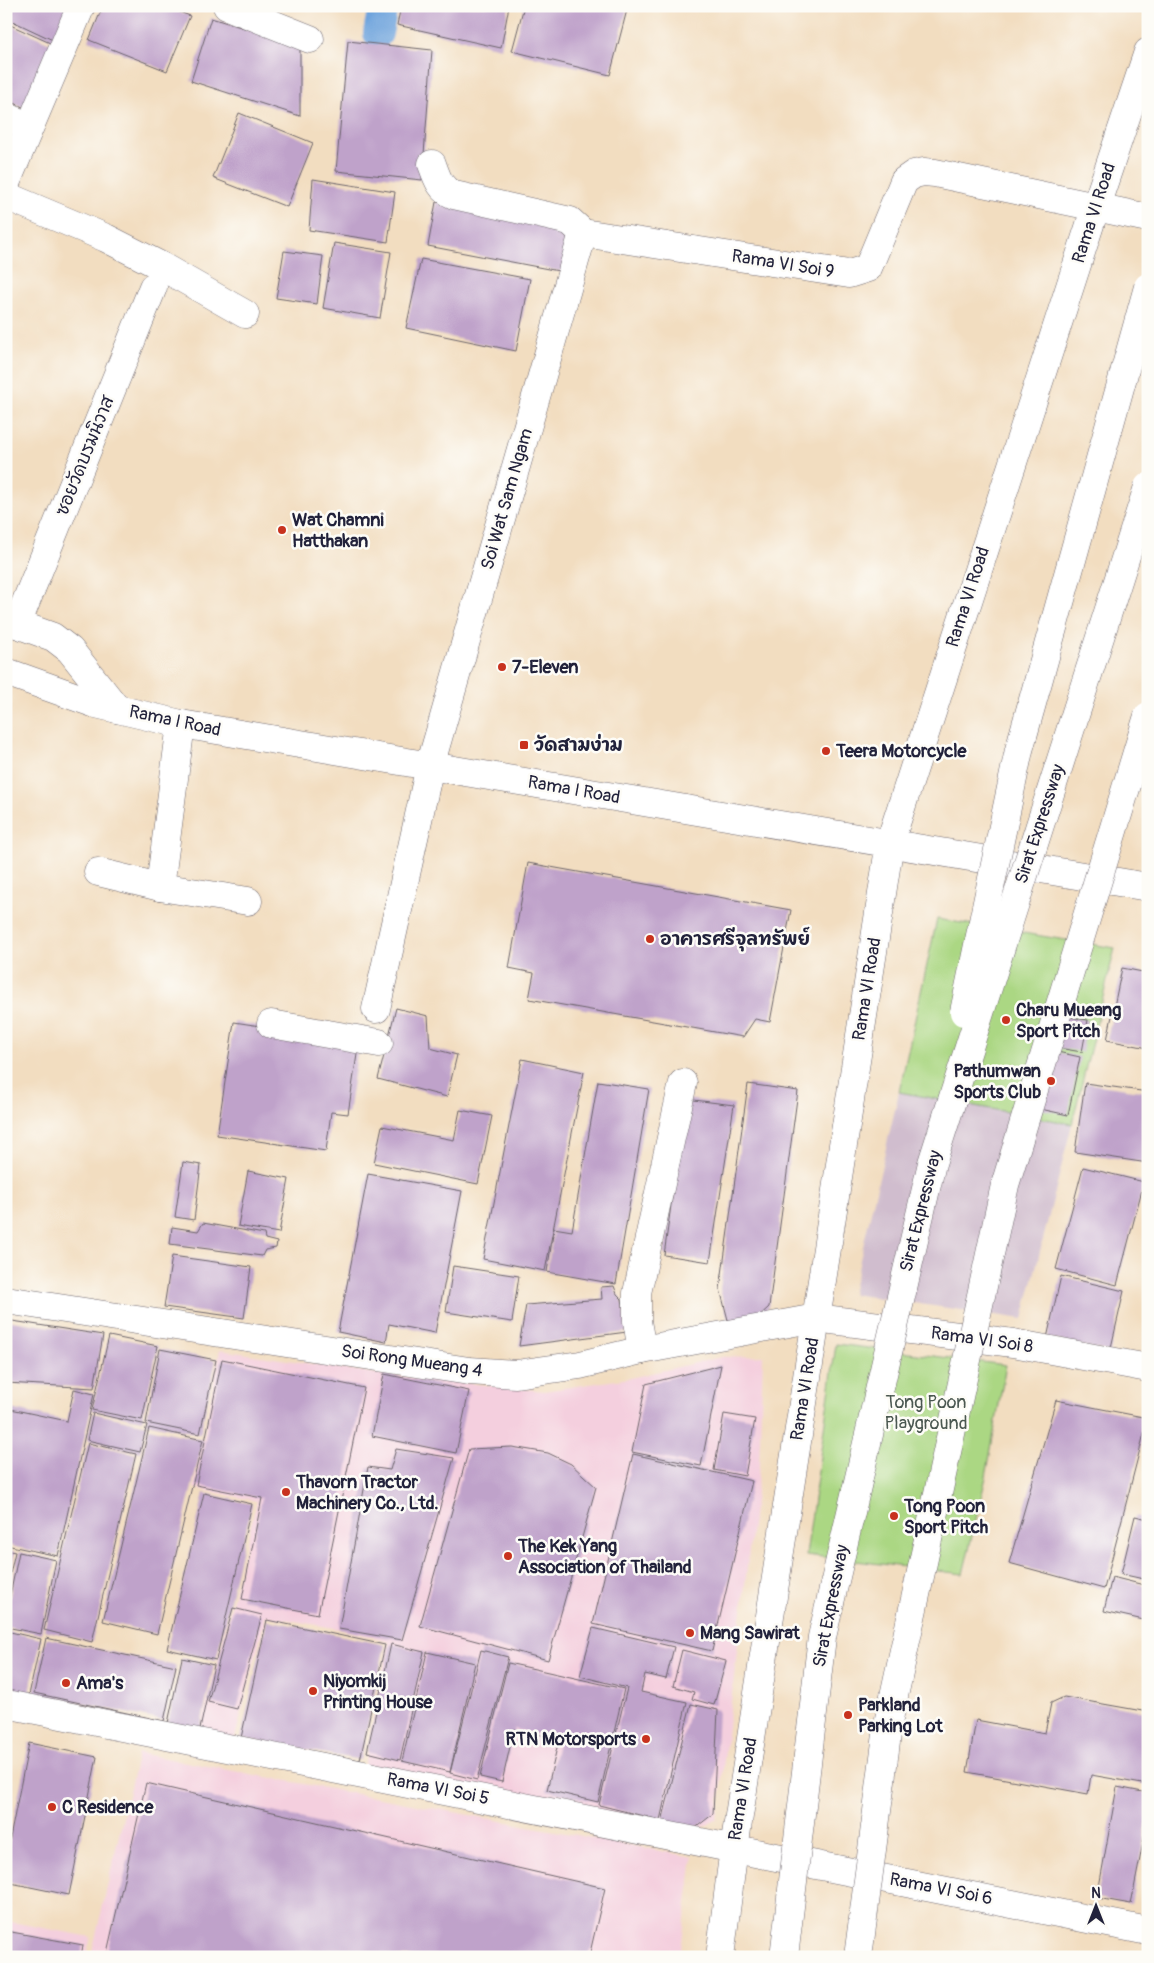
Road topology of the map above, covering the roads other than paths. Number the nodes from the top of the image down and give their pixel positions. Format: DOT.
graph roads {
  1 [pos="81,6"];
  2 [pos="227,6"];
  3 [pos="310,39"];
  4 [pos="1148,52"];
  5 [pos="17,122"];
  6 [pos="432,164"];
  7 [pos="6,183"];
  8 [pos="6,196"];
  9 [pos="1096,206"];
  10 [pos="1148,218"];
  11 [pos="583,232"];
  12 [pos="153,287"];
  13 [pos="1148,287"];
  14 [pos="245,314"];
  15 [pos="1148,487"];
  16 [pos="12,622"];
  17 [pos="6,672"];
  18 [pos="116,709"];
  19 [pos="1148,716"];
  20 [pos="181,724"];
  21 [pos="430,766"];
  22 [pos="890,842"];
  23 [pos="98,872"];
  24 [pos="160,887"];
  25 [pos="1148,888"];
  26 [pos="248,901"];
  27 [pos="376,1009"];
  28 [pos="271,1024"];
  29 [pos="379,1043"];
  30 [pos="683,1083"];
  31 [pos="932,1163"];
  32 [pos="6,1300"];
  33 [pos="816,1318"];
  34 [pos="642,1350"];
  35 [pos="1148,1368"];
  36 [pos="6,1704"];
  37 [pos="734,1848"];
  38 [pos="1148,1931"];
  39 [pos="720,1957"];
  40 [pos="784,1957"];
  41 [pos="858,1957"];
  1 -- 5 [label="main road"];
  2 -- 3 [label="main road"];
  4 -- 9 [label="main road, Rama VI Road"];
  5 -- 7 [label="main road"];
  6 -- 11 [label="main road, Rama VI Soi 9"];
  8 -- 14 [label="main road"];
  9 -- 10 [label="main road, Rama VI Soi 9"];
  9 -- 11 [label="main road, Rama VI Soi 9"];
  9 -- 22 [label="main road, Rama VI Road"];
  11 -- 21 [label="main road, Soi Wat Sam Ngam"];
  12 -- 16 [label="main road, ซอยวัดบรมนิวาส"];
  13 -- 31 [label="main road, bridge"];
  15 -- 31 [label="main road, Sirat Expressway, bridge"];
  16 -- 18 [label="main road, ซอยวัดบรมนิวาส"];
  17 -- 18 [label="main road, Rama I Road"];
  18 -- 20 [label="main road, Rama I Road"];
  19 -- 41 [label="main road, bridge"];
  20 -- 21 [label="main road, Rama I Road"];
  20 -- 24 [label="main road"];
  21 -- 22 [label="main road, Rama I Road"];
  21 -- 27 [label="main road, Soi Wat Sam Ngam"];
  22 -- 25 [label="main road, Rama I Road"];
  22 -- 33 [label="main road, Rama VI Road"];
  23 -- 24 [label="main road"];
  24 -- 26 [label="main road"];
  28 -- 29 [label="main road"];
  30 -- 34 [label="main road"];
  31 -- 40 [label="main road, Sirat Expressway, bridge"];
  32 -- 34 [label="main road, Soi Rong Mueang 4"];
  33 -- 34 [label="main road, Soi Rong Mueang 4"];
  33 -- 35 [label="main road, Rama VI Soi 8"];
  33 -- 37 [label="main road, Rama VI Road"];
  36 -- 37 [label="main road, Rama VI Soi 5"];
  37 -- 38 [label="main road, Rama VI Soi 6"];
  37 -- 39 [label="main road, Rama VI Road"];
}
